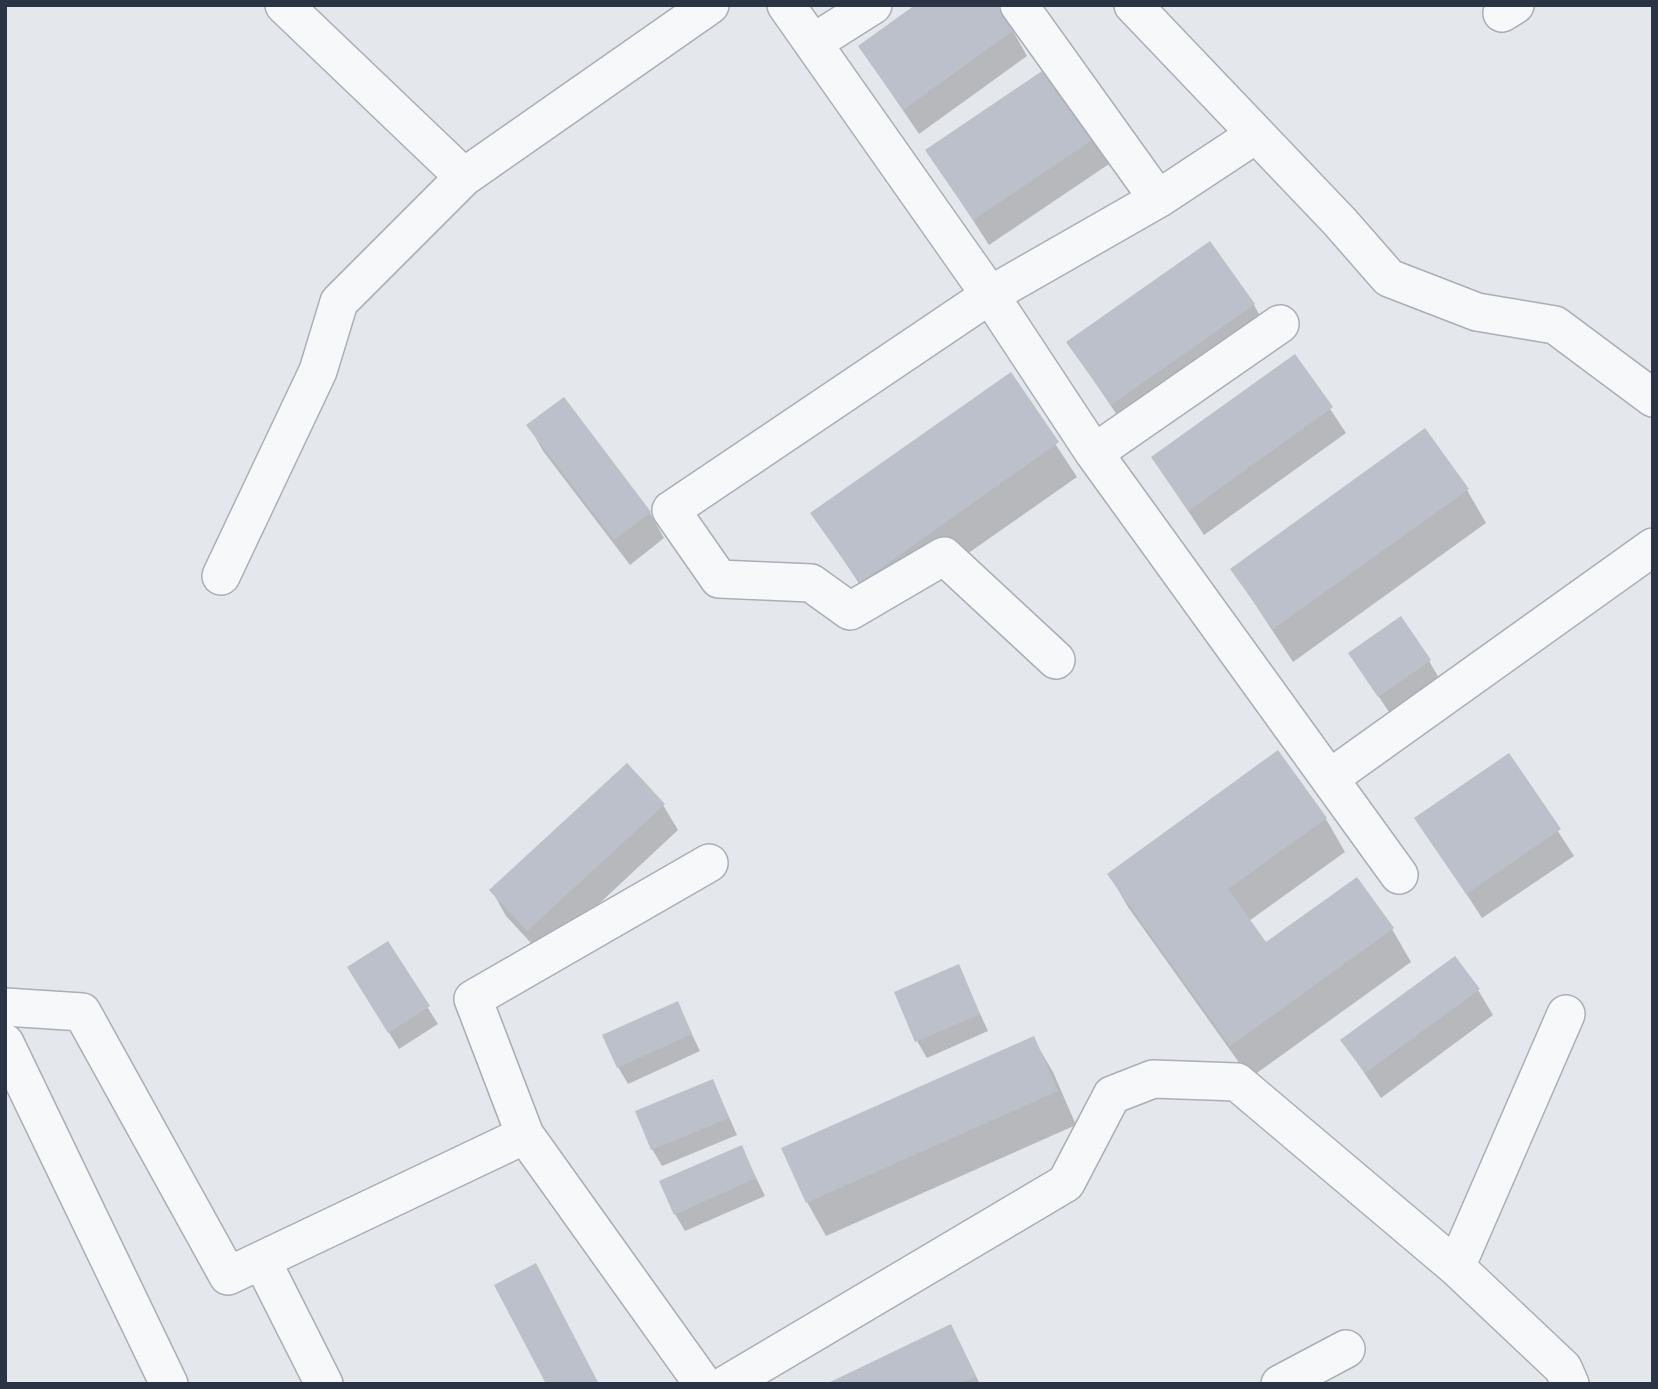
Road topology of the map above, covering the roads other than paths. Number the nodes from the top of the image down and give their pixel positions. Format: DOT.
graph roads {
  1 [pos="284,5"];
  2 [pos="710,5"];
  3 [pos="786,5"];
  4 [pos="873,5"];
  5 [pos="1019,5"];
  6 [pos="1133,5"];
  7 [pos="813,43"];
  8 [pos="1255,135"];
  9 [pos="464,177"];
  10 [pos="1158,199"];
  11 [pos="990,295"];
  12 [pos="1280,324"];
  13 [pos="1652,396"];
  14 [pos="1094,453"];
  15 [pos="1653,547"];
  16 [pos="221,576"];
  17 [pos="1056,660"];
  18 [pos="1331,778"];
  19 [pos="709,863"];
  20 [pos="1399,875"];
  21 [pos="5,1007"];
  22 [pos="1566,1013"];
  23 [pos="5,1043"];
  24 [pos="525,1135"];
  25 [pos="261,1261"];
  26 [pos="1457,1267"];
  27 [pos="1346,1349"];
  28 [pos="169,1384"];
  29 [pos="324,1384"];
  30 [pos="703,1384"];
  31 [pos="727,1384"];
  32 [pos="1280,1384"];
  33 [pos="1570,1384"];
  1 -- 9 [label="street"];
  2 -- 9 [label="street"];
  3 -- 7 [label="street"];
  4 -- 7 [label="street"];
  5 -- 10 [label="street"];
  6 -- 8 [label="street"];
  7 -- 11 [label="street"];
  8 -- 10 [label="street"];
  8 -- 13 [label="street"];
  9 -- 16 [label="street"];
  10 -- 11 [label="street"];
  11 -- 14 [label="street"];
  11 -- 17 [label="street"];
  12 -- 14 [label="street"];
  14 -- 18 [label="street"];
  15 -- 18 [label="street"];
  18 -- 20 [label="street"];
  19 -- 24 [label="street"];
  21 -- 25 [label="street"];
  22 -- 26 [label="street"];
  23 -- 28 [label="street"];
  24 -- 25 [label="street"];
  24 -- 30 [label="street"];
  25 -- 29 [label="street"];
  26 -- 31 [label="street"];
  26 -- 33 [label="street"];
  27 -- 32 [label="street"];
}
